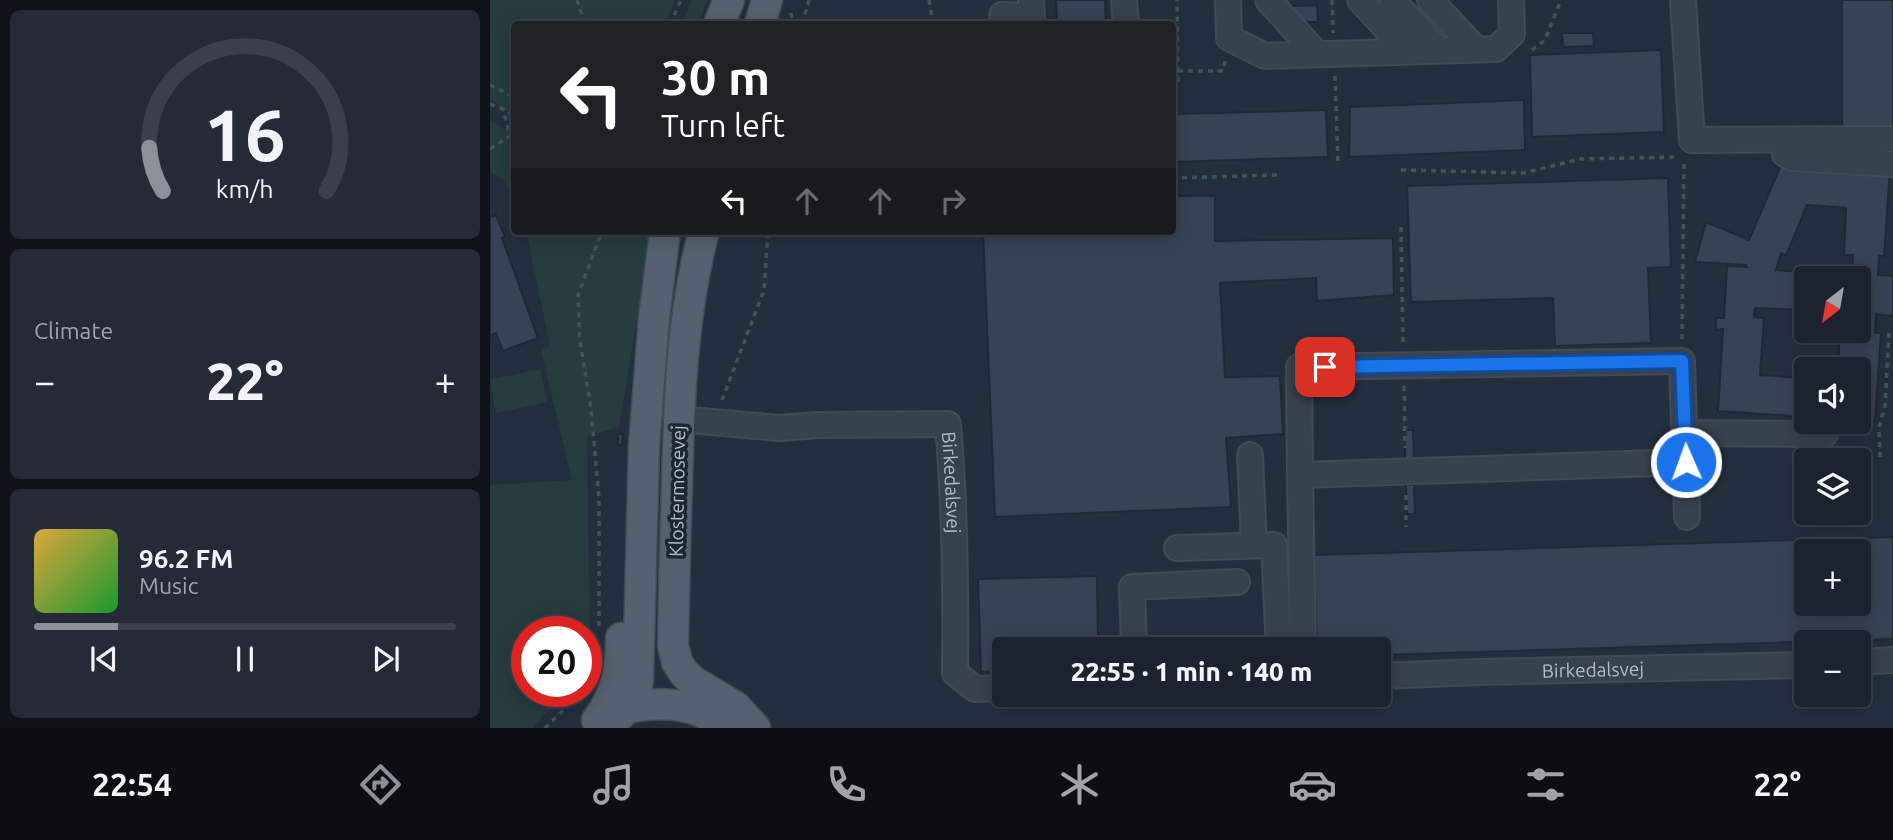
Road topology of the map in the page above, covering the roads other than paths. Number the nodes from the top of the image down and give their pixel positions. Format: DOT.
graph roads {
  1 [pos="729,0"];
  2 [pos="767,0"];
  3 [pos="1031,0"];
  4 [pos="1124,0"];
  5 [pos="1228,0"];
  6 [pos="1268,0"];
  7 [pos="1360,0"];
  8 [pos="1392,0"];
  9 [pos="1430,0"];
  10 [pos="1511,0"];
  11 [pos="1683,0"];
  12 [pos="720,21"];
  13 [pos="761,21"];
  14 [pos="1003,21"];
  15 [pos="1126,21"];
  16 [pos="1476,49"];
  17 [pos="1438,50"];
  18 [pos="1407,51"];
  19 [pos="1326,54"];
  20 [pos="1785,139"];
  21 [pos="1893,139"];
  22 [pos="1893,164"];
  23 [pos="664,235"];
  24 [pos="703,235"];
  25 [pos="678,419"];
  26 [pos="1685,433"];
  27 [pos="1794,434"];
  28 [pos="644,446"];
  29 [pos="1250,455"];
  30 [pos="1686,462"];
  31 [pos="1300,475"];
  32 [pos="1687,517"];
  33 [pos="1254,545"];
  34 [pos="1177,548"];
  35 [pos="1237,582"];
  36 [pos="1134,637"];
  37 [pos="1278,637"];
  38 [pos="1303,637"];
  39 [pos="1893,660"];
  40 [pos="1871,661"];
  41 [pos="1794,665"];
  42 [pos="1391,676"];
  43 [pos="992,688"];
  44 [pos="630,707"];
  45 [pos="595,725"];
  46 [pos="745,725"];
  1 -- 12 [label="main road"];
  2 -- 13 [label="main road"];
  3 -- 14 [label="street"];
  4 -- 15 [label="street"];
  5 -- 19 [label="street"];
  6 -- 19 [label="street"];
  7 -- 18 [label="street"];
  8 -- 17 [label="street"];
  9 -- 16 [label="street"];
  10 -- 16 [label="street"];
  11 -- 20 [label="street"];
  16 -- 17 [label="street"];
  17 -- 18 [label="street"];
  18 -- 19 [label="street"];
  20 -- 21 [label="street"];
  20 -- 22 [label="street"];
  23 -- 28 [label="main road, Klostermosevej"];
  24 -- 25 [label="main road, Klostermosevej"];
  25 -- 43 [label="street, Birkedalsvej"];
  25 -- 46 [label="main road, Klostermosevej"];
  26 -- 27 [label="street"];
  26 -- 30 [label="street"];
  26 -- 31 [label="street"];
  28 -- 44 [label="main road, Klostermosevej"];
  28 -- 45 [label="main road"];
  29 -- 33 [label="street"];
  30 -- 31 [label="street"];
  30 -- 32 [label="street"];
  31 -- 38 [label="street"];
  33 -- 34 [label="street"];
  33 -- 37 [label="street"];
  35 -- 36 [label="street"];
  39 -- 40 [label="street"];
  41 -- 42 [label="street, Birkedalsvej"];
  44 -- 45 [label="main road"];
  44 -- 46 [label="main road"];
}
